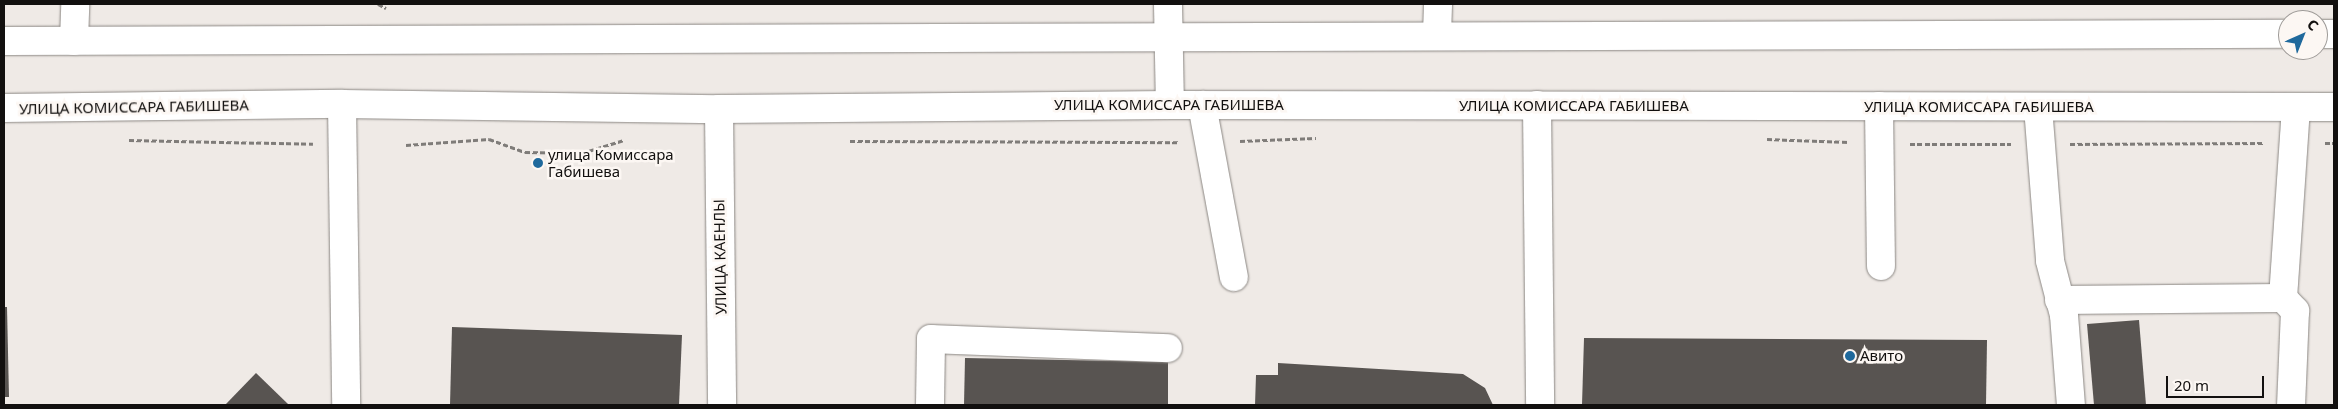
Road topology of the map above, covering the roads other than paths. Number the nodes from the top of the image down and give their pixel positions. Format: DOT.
graph roads {
  1 [pos="76,4"];
  2 [pos="1168,4"];
  3 [pos="1438,4"];
  4 [pos="1437,34"];
  5 [pos="2278,34"];
  6 [pos="1169,35"];
  7 [pos="4,41"];
  8 [pos="74,41"];
  9 [pos="342,104"];
  10 [pos="1170,105"];
  11 [pos="1202,105"];
  12 [pos="1537,105"];
  13 [pos="1879,106"];
  14 [pos="2038,107"];
  15 [pos="2296,107"];
  16 [pos="2334,107"];
  17 [pos="4,108"];
  18 [pos="719,109"];
  19 [pos="1881,266"];
  20 [pos="1234,277"];
  21 [pos="2283,298"];
  22 [pos="2059,300"];
  23 [pos="1168,348"];
  24 [pos="346,405"];
  25 [pos="722,405"];
  26 [pos="930,405"];
  27 [pos="1540,405"];
  28 [pos="2071,405"];
  29 [pos="2291,405"];
  1 -- 8 [label="street"];
  2 -- 6 [label="street"];
  3 -- 4 [label="street"];
  4 -- 5 [label="street"];
  4 -- 6 [label="street"];
  6 -- 8 [label="street"];
  6 -- 10 [label="street"];
  7 -- 8 [label="street"];
  9 -- 17 [label="street, УЛИЦА КОМИССАРА ГАБИШЕВА"];
  9 -- 18 [label="street, УЛИЦА КОМИССАРА ГАБИШЕВА"];
  9 -- 24 [label="street"];
  10 -- 11 [label="street, УЛИЦА КОМИССАРА ГАБИШЕВА"];
  10 -- 18 [label="street, УЛИЦА КОМИССАРА ГАБИШЕВА"];
  11 -- 12 [label="street, УЛИЦА КОМИССАРА ГАБИШЕВА"];
  11 -- 20 [label="street"];
  12 -- 13 [label="street, УЛИЦА КОМИССАРА ГАБИШЕВА"];
  12 -- 27 [label="street"];
  13 -- 14 [label="street, УЛИЦА КОМИССАРА ГАБИШЕВА"];
  13 -- 19 [label="street"];
  14 -- 15 [label="street, УЛИЦА КОМИССАРА ГАБИШЕВА"];
  14 -- 22 [label="street"];
  15 -- 16 [label="street, УЛИЦА КОМИССАРА ГАБИШЕВА"];
  15 -- 21 [label="street"];
  18 -- 25 [label="street, УЛИЦА КАЕНЛЫ"];
  21 -- 22 [label="street"];
  21 -- 29 [label="street"];
  22 -- 28 [label="street"];
  23 -- 26 [label="street"];
}
